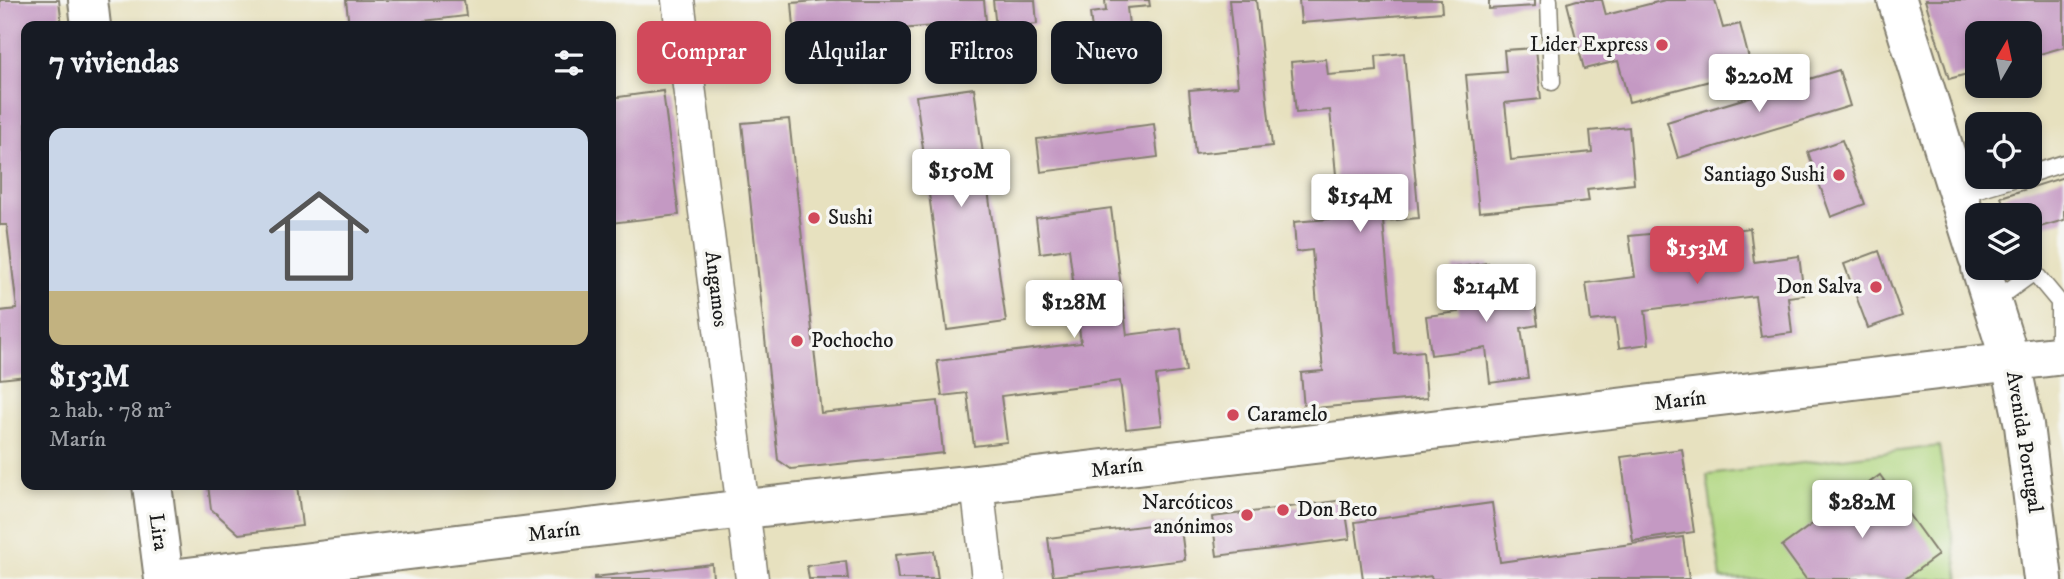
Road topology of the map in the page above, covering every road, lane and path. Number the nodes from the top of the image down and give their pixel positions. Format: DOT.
graph roads {
  1 [pos="88,0"];
  2 [pos="678,0"];
  3 [pos="1549,0"];
  4 [pos="1896,0"];
  5 [pos="90,21"];
  6 [pos="1552,82"];
  7 [pos="2064,163"];
  8 [pos="2042,170"];
  9 [pos="1987,189"];
  10 [pos="1958,195"];
  11 [pos="1965,217"];
  12 [pos="2042,278"];
  13 [pos="1986,285"];
  14 [pos="2061,301"];
  15 [pos="2062,355"];
  16 [pos="2011,363"];
  17 [pos="977,484"];
  18 [pos="153,490"];
  19 [pos="744,509"];
  20 [pos="164,579"];
  21 [pos="171,579"];
  22 [pos="752,579"];
  23 [pos="988,579"];
  24 [pos="2043,579"];
  1 -- 5 [label="street"];
  2 -- 19 [label="street, Angamos"];
  3 -- 6 [label="lane"];
  4 -- 10 [label="street"];
  7 -- 8 [label="lane"];
  9 -- 10 [label="lane"];
  10 -- 11 [label="street"];
  12 -- 14 [label="lane"];
  13 -- 16 [label="street, Avenida Portugal"];
  14 -- 15 [label="lane"];
  15 -- 16 [label="street, Marín"];
  16 -- 17 [label="street, Marín"];
  16 -- 24 [label="street, Avenida Portugal"];
  17 -- 19 [label="street, Marín"];
  17 -- 23 [label="street"];
  18 -- 20 [label="street, Lira"];
  19 -- 21 [label="street, Marín"];
  19 -- 22 [label="street, Angamos"];
}
